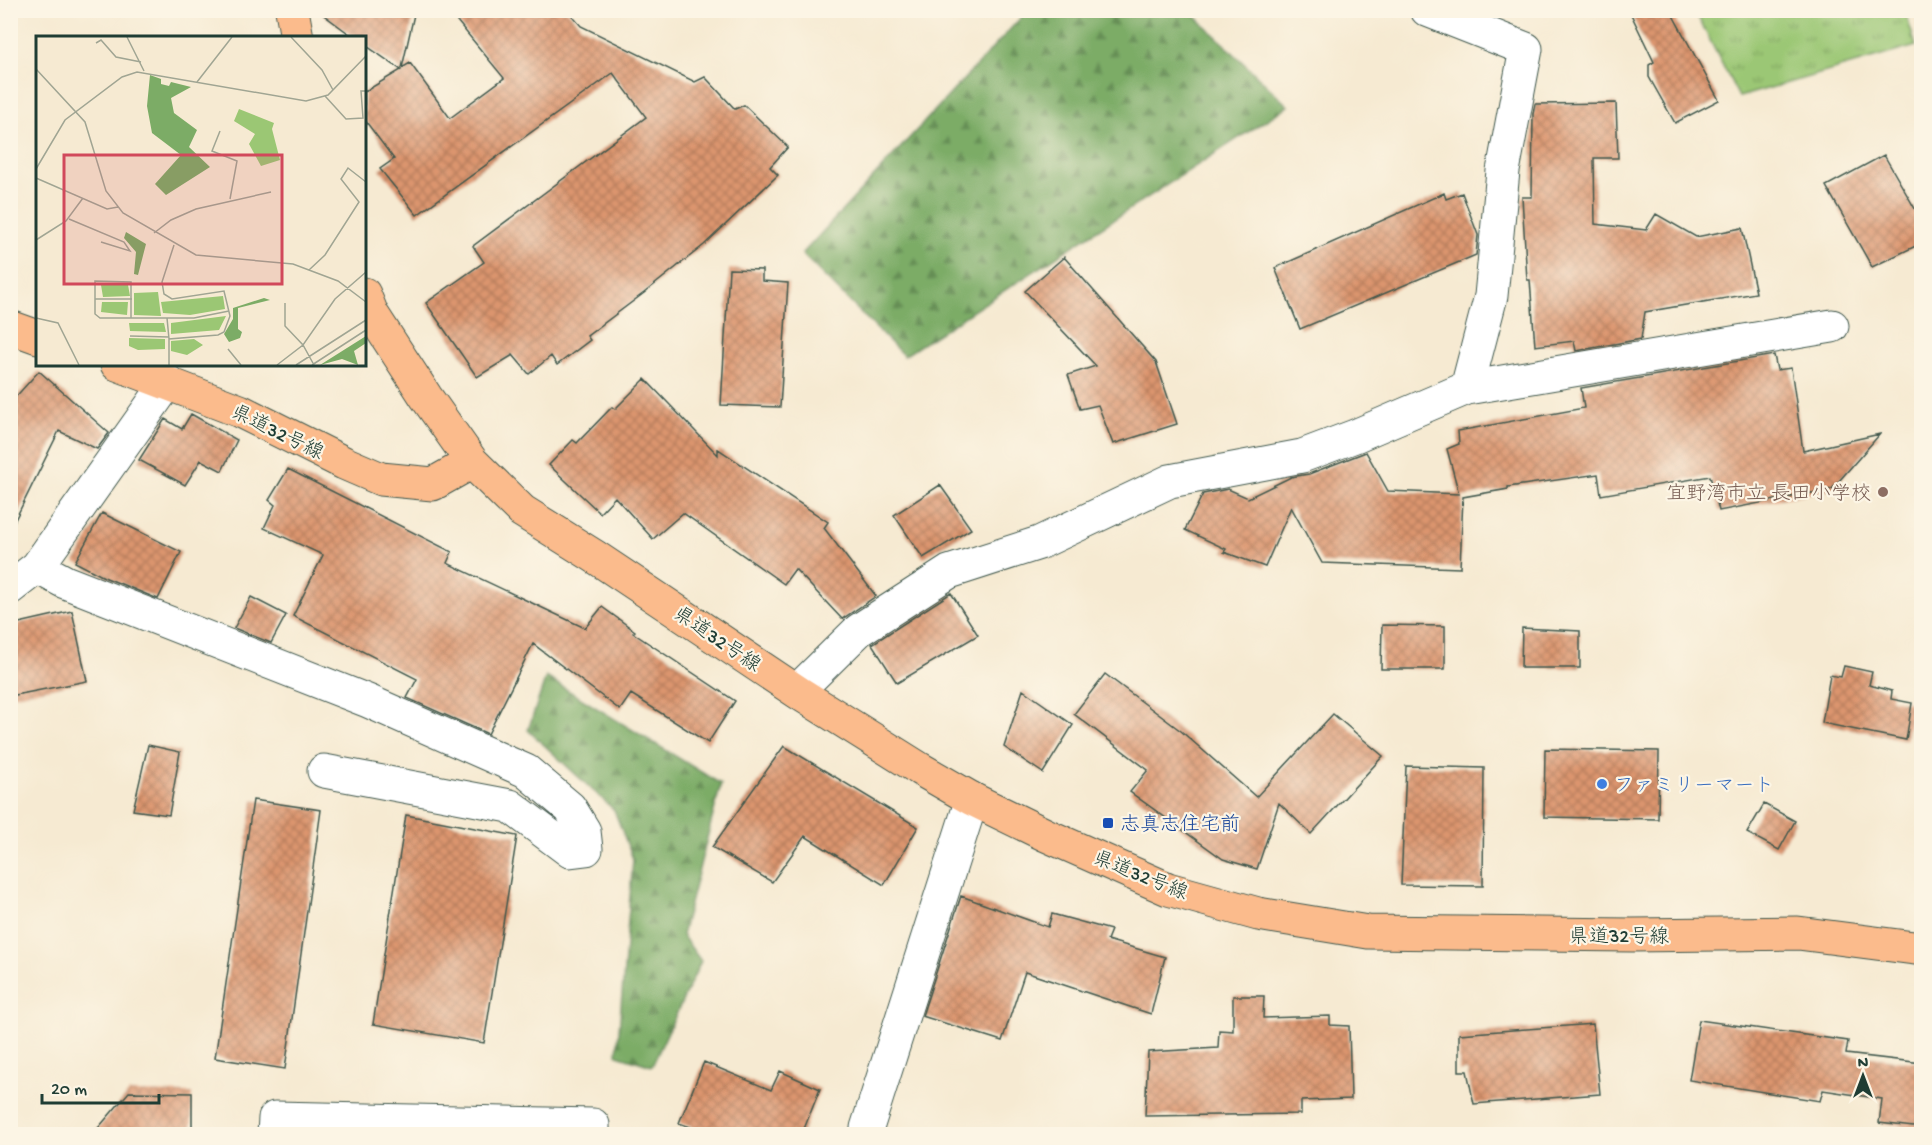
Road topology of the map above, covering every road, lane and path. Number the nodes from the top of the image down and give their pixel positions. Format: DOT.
graph roads {
  1 [pos="292,10"];
  2 [pos="1427,10"];
  3 [pos="297,36"];
  4 [pos="366,299"];
  5 [pos="1832,326"];
  6 [pos="10,327"];
  7 [pos="36,336"];
  8 [pos="123,366"];
  9 [pos="168,382"];
  10 [pos="1467,388"];
  11 [pos="472,462"];
  12 [pos="37,567"];
  13 [pos="10,588"];
  14 [pos="797,691"];
  15 [pos="324,771"];
  16 [pos="972,799"];
  17 [pos="1922,949"];
  18 [pos="274,1134"];
  19 [pos="593,1134"];
  20 [pos="867,1134"];
  1 -- 3 [label="main road"];
  2 -- 10 [label="street"];
  4 -- 11 [label="main road, 県道32号線"];
  5 -- 10 [label="street"];
  6 -- 7 [label="main road"];
  8 -- 9 [label="main road, 県道32号線"];
  9 -- 11 [label="main road, 県道32号線"];
  9 -- 12 [label="street"];
  10 -- 14 [label="street"];
  11 -- 14 [label="main road, 県道32号線"];
  12 -- 13 [label="street"];
  12 -- 15 [label="street"];
  14 -- 16 [label="main road, 県道32号線"];
  16 -- 17 [label="main road, 県道32号線"];
  16 -- 20 [label="street"];
  18 -- 19 [label="street"];
}
